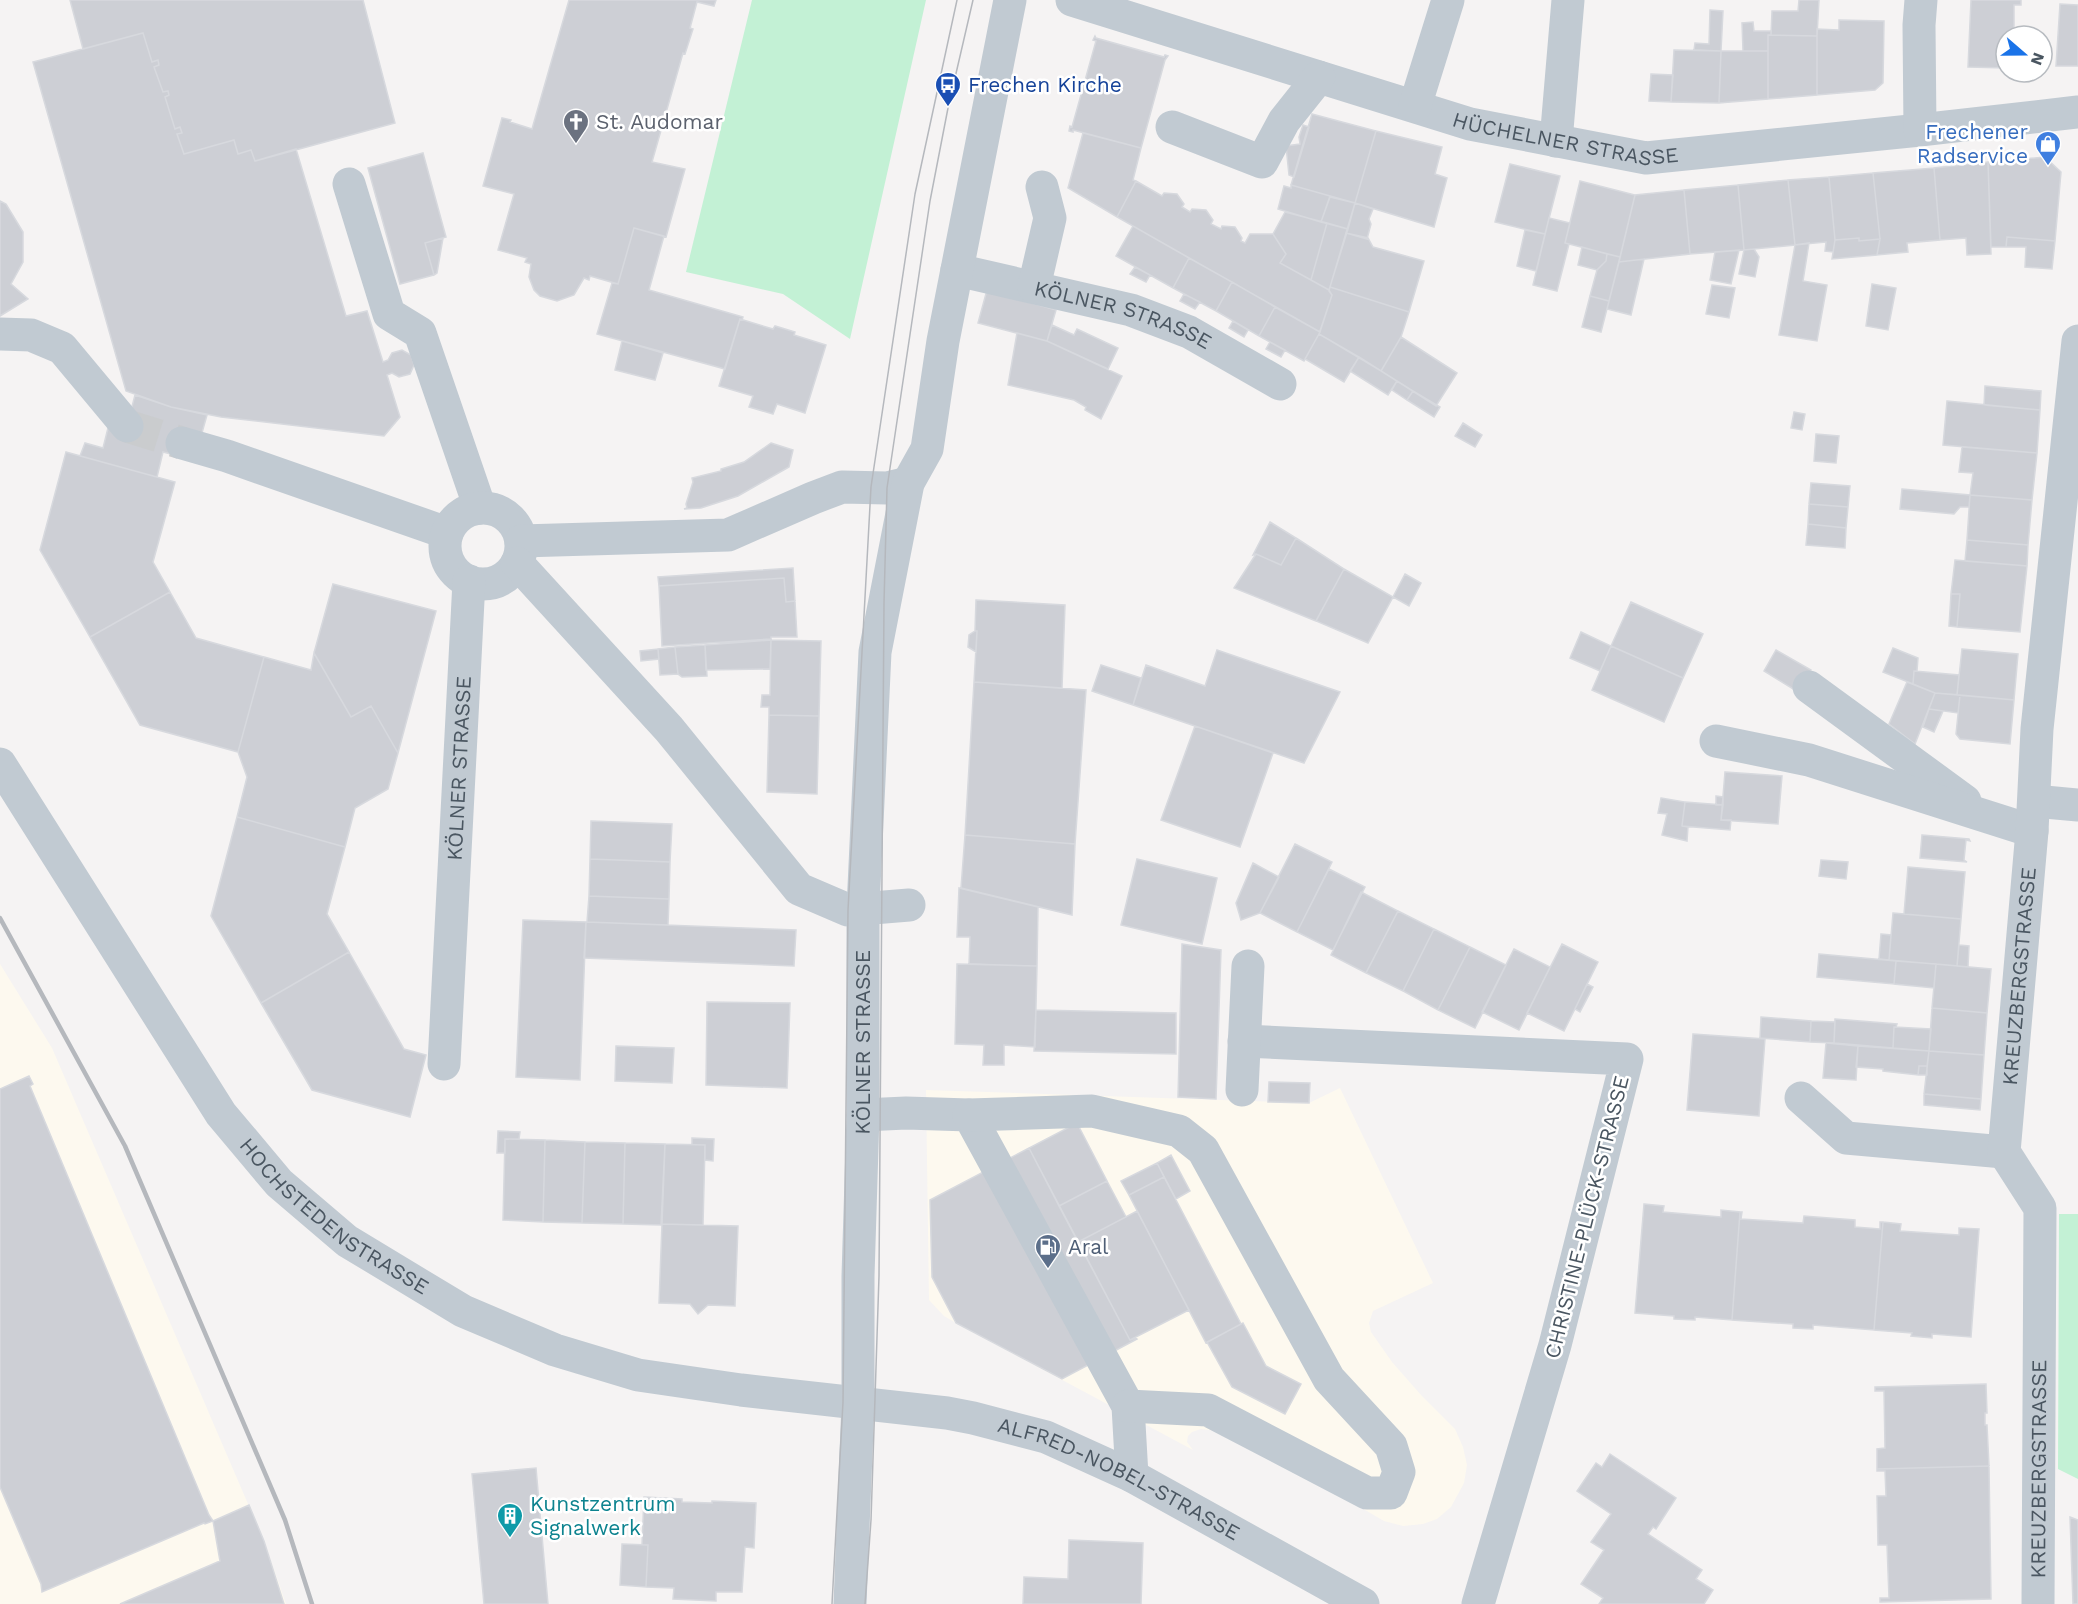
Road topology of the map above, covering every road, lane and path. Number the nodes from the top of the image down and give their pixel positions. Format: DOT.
graph roads {
  1 [pos="1010,0"];
  2 [pos="1072,0"];
  3 [pos="1448,0"];
  4 [pos="1568,0"];
  5 [pos="1921,0"];
  6 [pos="1319,77"];
  7 [pos="1415,106"];
  8 [pos="2078,112"];
  9 [pos="1172,127"];
  10 [pos="1920,130"];
  11 [pos="1556,141"];
  12 [pos="349,184"];
  13 [pos="1042,187"];
  14 [pos="957,270"];
  15 [pos="1034,287"];
  16 [pos="0,334"];
  17 [pos="2078,341"];
  18 [pos="1280,384"];
  19 [pos="127,426"];
  20 [pos="182,443"];
  21 [pos="908,483"];
  22 [pos="480,508"];
  23 [pos="447,533"];
  24 [pos="519,552"];
  25 [pos="469,581"];
  26 [pos="1809,687"];
  27 [pos="1716,741"];
  28 [pos="0,764"];
  29 [pos="2078,805"];
  30 [pos="2033,816"];
  31 [pos="1988,818"];
  32 [pos="909,905"];
  33 [pos="864,908"];
  34 [pos="1248,966"];
  35 [pos="1244,1041"];
  36 [pos="444,1064"];
  37 [pos="1242,1090"];
  38 [pos="1801,1098"];
  39 [pos="863,1115"];
  40 [pos="969,1115"];
  41 [pos="2004,1152"];
  42 [pos="858,1403"];
  43 [pos="1128,1406"];
  44 [pos="1131,1476"];
  45 [pos="850,1604"];
  46 [pos="1363,1604"];
  47 [pos="1478,1604"];
  48 [pos="2038,1604"];
  1 -- 14 [label="street, KÖLNER STRASSE"];
  2 -- 6 [label="street, HÜCHELNER STRASSE"];
  3 -- 7 [label="street"];
  4 -- 11 [label="street"];
  5 -- 10 [label="street"];
  6 -- 7 [label="street, HÜCHELNER STRASSE"];
  6 -- 9 [label="street"];
  7 -- 11 [label="street, HÜCHELNER STRASSE"];
  8 -- 10 [label="street, HÜCHELNER STRASSE"];
  10 -- 11 [label="street, HÜCHELNER STRASSE"];
  12 -- 22 [label="street"];
  13 -- 15 [label="street"];
  14 -- 15 [label="street, KÖLNER STRASSE"];
  14 -- 21 [label="street, KÖLNER STRASSE"];
  15 -- 18 [label="street, KÖLNER STRASSE"];
  16 -- 19 [label="street"];
  17 -- 30 [label="street, KREUZBERGSTRASSE"];
  20 -- 23 [label="street"];
  21 -- 24 [label="street"];
  21 -- 33 [label="street, KÖLNER STRASSE"];
  22 -- 23 [label="street"];
  22 -- 24 [label="street"];
  23 -- 25 [label="street"];
  24 -- 25 [label="street"];
  24 -- 33 [label="street"];
  25 -- 36 [label="street, KÖLNER STRASSE"];
  26 -- 31 [label="street"];
  27 -- 31 [label="street"];
  28 -- 42 [label="street, HOCHSTEDENSTRASSE"];
  29 -- 30 [label="street"];
  30 -- 31 [label="street"];
  30 -- 41 [label="street, KREUZBERGSTRASSE"];
  32 -- 33 [label="street"];
  33 -- 39 [label="street, KÖLNER STRASSE"];
  34 -- 35 [label="street"];
  35 -- 37 [label="street"];
  35 -- 47 [label="street, CHRISTINE-PLÜCK-STRASSE"];
  38 -- 41 [label="street"];
  39 -- 40 [label="street"];
  39 -- 42 [label="street, KÖLNER STRASSE"];
  40 -- 43 [label="street"];
  40 -- 43 [label="street"];
  41 -- 48 [label="street, KREUZBERGSTRASSE"];
  42 -- 44 [label="street, ALFRED-NOBEL-STRASSE"];
  42 -- 45 [label="street, KÖLNER STRASSE"];
  43 -- 44 [label="street"];
  44 -- 46 [label="street, ALFRED-NOBEL-STRASSE"];
}
